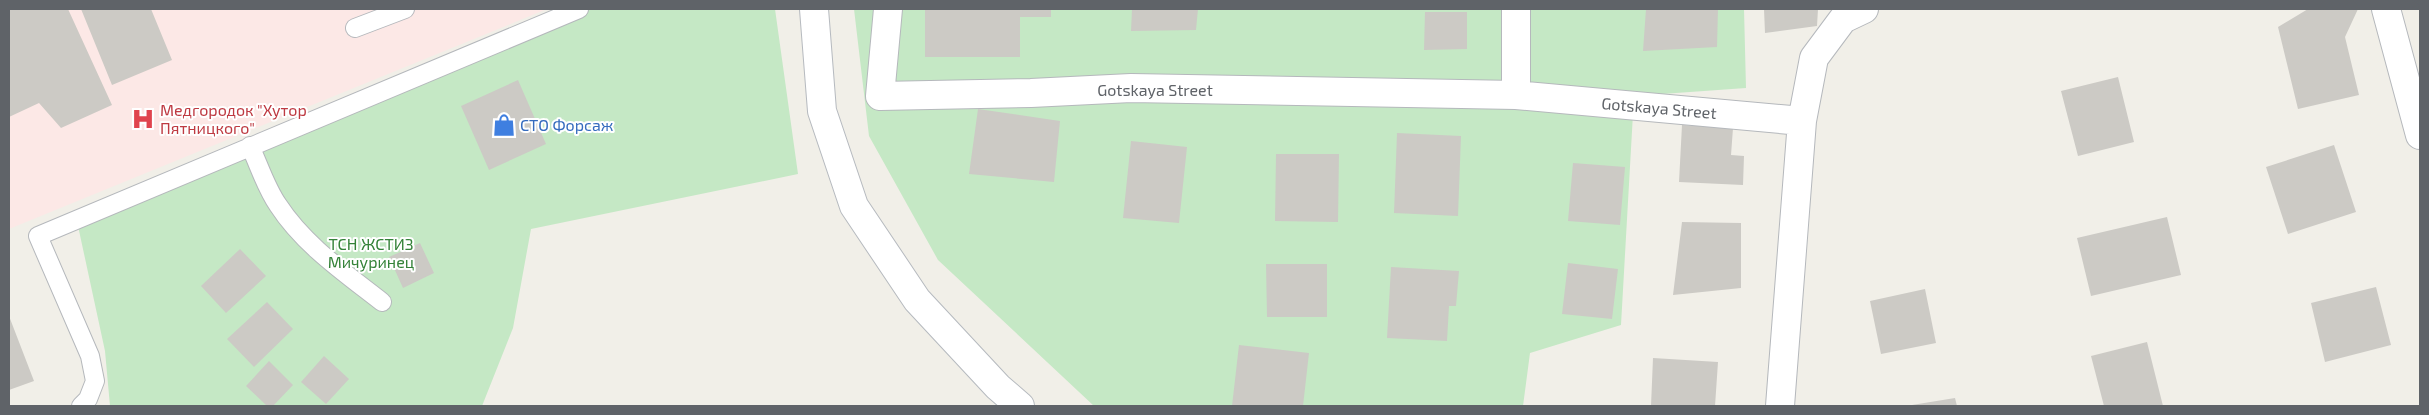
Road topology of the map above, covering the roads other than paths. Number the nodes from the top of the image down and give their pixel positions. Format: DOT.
graph roads {
  1 [pos="404,9"];
  2 [pos="579,9"];
  3 [pos="814,9"];
  4 [pos="888,9"];
  5 [pos="1516,9"];
  6 [pos="1864,9"];
  7 [pos="2386,9"];
  8 [pos="355,28"];
  9 [pos="1516,95"];
  10 [pos="1802,121"];
  11 [pos="2420,135"];
  12 [pos="250,146"];
  13 [pos="382,302"];
  14 [pos="81,406"];
  15 [pos="1020,406"];
  16 [pos="1780,406"];
  1 -- 8 [label="lane"];
  2 -- 12 [label="lane"];
  3 -- 15 [label="street"];
  4 -- 9 [label="street, Gotskaya Street"];
  5 -- 9 [label="street"];
  6 -- 10 [label="street"];
  7 -- 11 [label="street"];
  9 -- 10 [label="street, Gotskaya Street"];
  10 -- 16 [label="street"];
  12 -- 13 [label="lane"];
  12 -- 14 [label="lane"];
}
